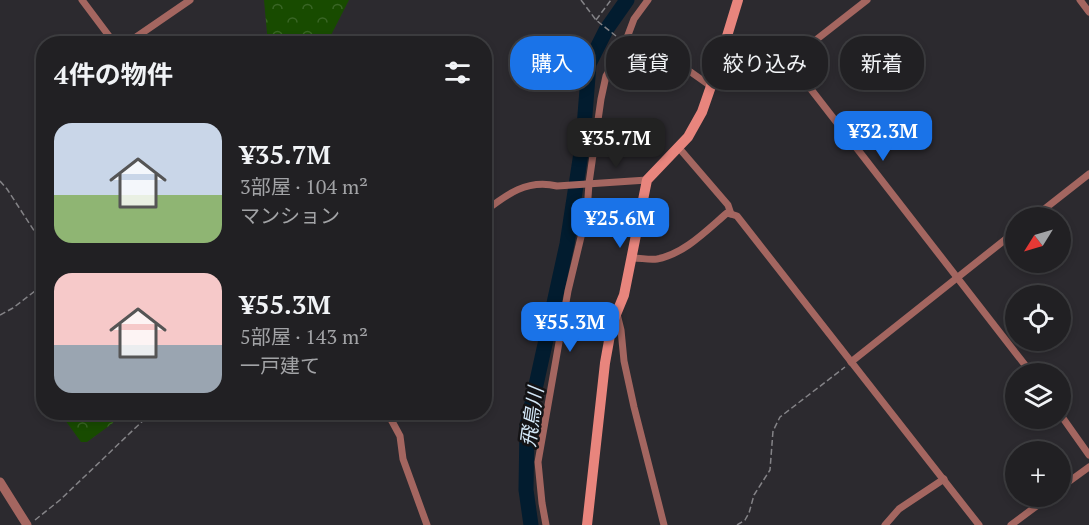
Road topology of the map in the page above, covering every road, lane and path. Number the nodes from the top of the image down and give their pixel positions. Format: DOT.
graph roads {
  1 [pos="82,0"];
  2 [pos="190,0"];
  3 [pos="581,0"];
  4 [pos="611,0"];
  5 [pos="648,0"];
  6 [pos="738,0"];
  7 [pos="867,0"];
  8 [pos="1080,0"];
  9 [pos="1089,12"];
  10 [pos="596,20"];
  11 [pos="109,36"];
  12 [pos="138,36"];
  13 [pos="617,36"];
  14 [pos="626,36"];
  15 [pos="727,36"];
  16 [pos="821,36"];
  17 [pos="606,76"];
  18 [pos="711,90"];
  19 [pos="812,90"];
  20 [pos="679,148"];
  21 [pos="1089,174"];
  22 [pos="647,180"];
  23 [pos="0,181"];
  24 [pos="587,183"];
  25 [pos="492,206"];
  26 [pos="1047,207"];
  27 [pos="731,214"];
  28 [pos="36,233"];
  29 [pos="1005,240"];
  30 [pos="633,258"];
  31 [pos="957,277"];
  32 [pos="36,290"];
  33 [pos="616,314"];
  34 [pos="0,315"];
  35 [pos="851,362"];
  36 [pos="1023,363"];
  37 [pos="144,420"];
  38 [pos="391,420"];
  39 [pos="1071,429"];
  40 [pos="1089,455"];
  41 [pos="1089,467"];
  42 [pos="944,479"];
  43 [pos="1071,480"];
  44 [pos="0,482"];
  45 [pos="1035,507"];
  46 [pos="30,523"];
  47 [pos="427,525"];
  48 [pos="546,525"];
  49 [pos="587,525"];
  50 [pos="664,525"];
  51 [pos="737,525"];
  52 [pos="885,525"];
  53 [pos="978,525"];
  54 [pos="1011,525"];
  1 -- 11 [label="street"];
  2 -- 12 [label="street"];
  3 -- 10 [label="path"];
  4 -- 10 [label="path"];
  5 -- 14 [label="street"];
  6 -- 15 [label="main road"];
  7 -- 16 [label="street"];
  8 -- 9 [label="street"];
  10 -- 13 [label="path"];
  17 -- 24 [label="street"];
  18 -- 20 [label="main road"];
  19 -- 31 [label="street"];
  20 -- 22 [label="main road"];
  20 -- 27 [label="street"];
  21 -- 26 [label="street"];
  22 -- 24 [label="street"];
  22 -- 30 [label="main road"];
  23 -- 28 [label="path"];
  24 -- 25 [label="street"];
  24 -- 48 [label="street"];
  27 -- 30 [label="street"];
  27 -- 35 [label="street"];
  29 -- 31 [label="street"];
  30 -- 33 [label="main road"];
  31 -- 35 [label="street"];
  31 -- 36 [label="street"];
  32 -- 34 [label="path"];
  33 -- 49 [label="main road"];
  33 -- 50 [label="street"];
  35 -- 42 [label="street"];
  35 -- 51 [label="path"];
  37 -- 46 [label="path"];
  38 -- 47 [label="street"];
  39 -- 40 [label="street"];
  41 -- 43 [label="street"];
  42 -- 52 [label="street"];
  42 -- 53 [label="street"];
  44 -- 46 [label="street"];
  45 -- 54 [label="street"];
}
